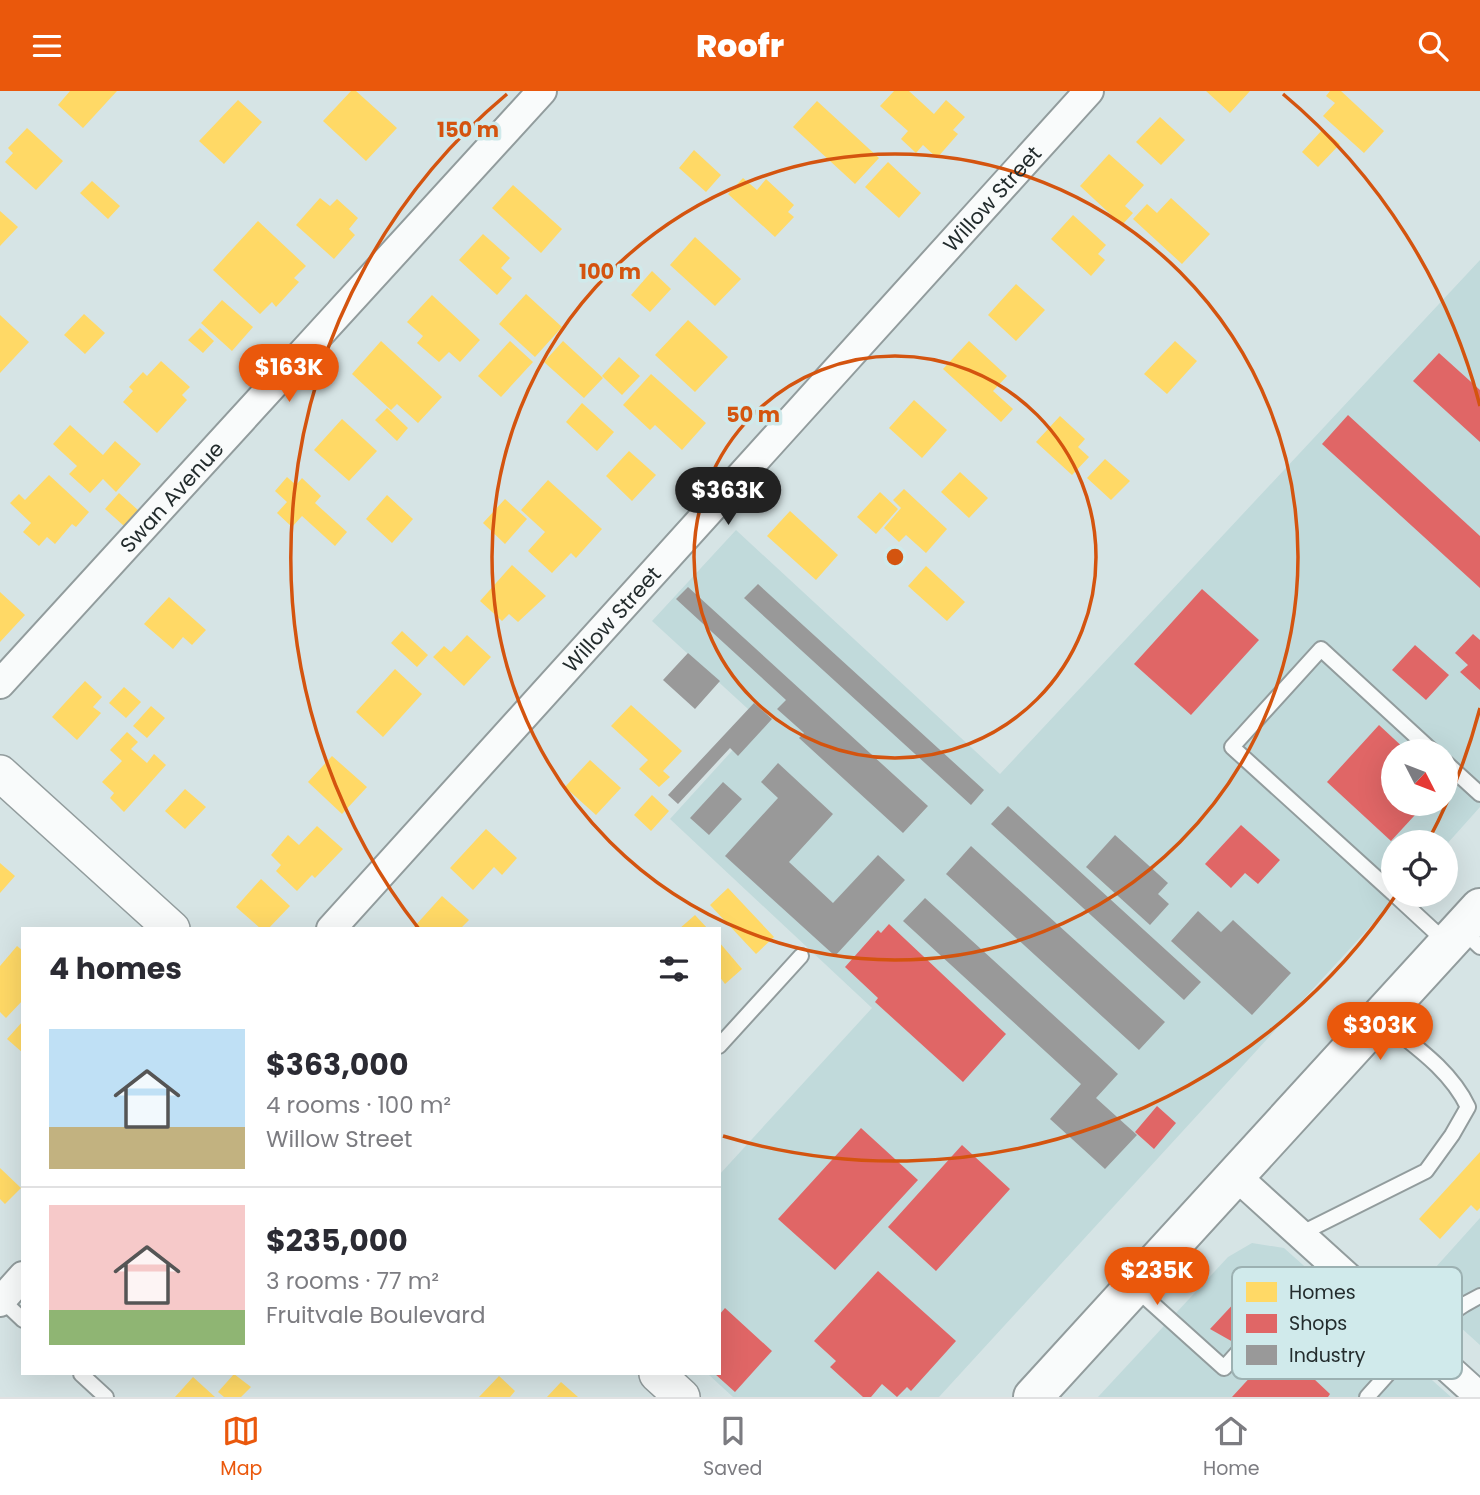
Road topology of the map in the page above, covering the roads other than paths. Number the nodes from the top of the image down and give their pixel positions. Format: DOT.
graph roads {
  1 [pos="542,91"];
  2 [pos="1089,91"];
  3 [pos="0,684"];
  4 [pos="1419,739"];
  5 [pos="0,773"];
  6 [pos="1458,774"];
  7 [pos="1480,794"];
  8 [pos="1381,882"];
  9 [pos="1419,907"];
  10 [pos="170,927"];
  11 [pos="333,927"];
  12 [pos="1467,932"];
  13 [pos="802,956"];
  14 [pos="1380,1018"];
  15 [pos="721,1044"];
  16 [pos="1236,1176"];
  17 [pos="1300,1234"];
  18 [pos="1337,1267"];
  19 [pos="21,1278"];
  20 [pos="1134,1287"];
  21 [pos="1480,1296"];
  22 [pos="1,1301"];
  23 [pos="1462,1305"];
  24 [pos="21,1317"];
  25 [pos="1232,1359"];
  26 [pos="82,1375"];
  27 [pos="658,1375"];
  28 [pos="1385,1379"];
  29 [pos="1460,1379"];
  30 [pos="1370,1396"];
  31 [pos="106,1397"];
  32 [pos="682,1397"];
  33 [pos="1033,1397"];
  34 [pos="1480,1397"];
  1 -- 3 [label="street, Swan Avenue"];
  2 -- 11 [label="street, Willow Street"];
  4 -- 8 [label="lane"];
  5 -- 10 [label="street"];
  6 -- 7 [label="lane"];
  9 -- 12 [label="lane"];
  12 -- 14 [label="main road"];
  13 -- 15 [label="lane"];
  14 -- 16 [label="main road"];
  14 -- 17 [label="lane"];
  16 -- 17 [label="street"];
  16 -- 20 [label="main road"];
  17 -- 18 [label="street"];
  19 -- 22 [label="street"];
  20 -- 25 [label="lane"];
  20 -- 33 [label="main road"];
  21 -- 23 [label="lane"];
  22 -- 24 [label="lane"];
  26 -- 31 [label="lane"];
  27 -- 32 [label="street"];
  28 -- 30 [label="lane"];
  29 -- 34 [label="street"];
}
